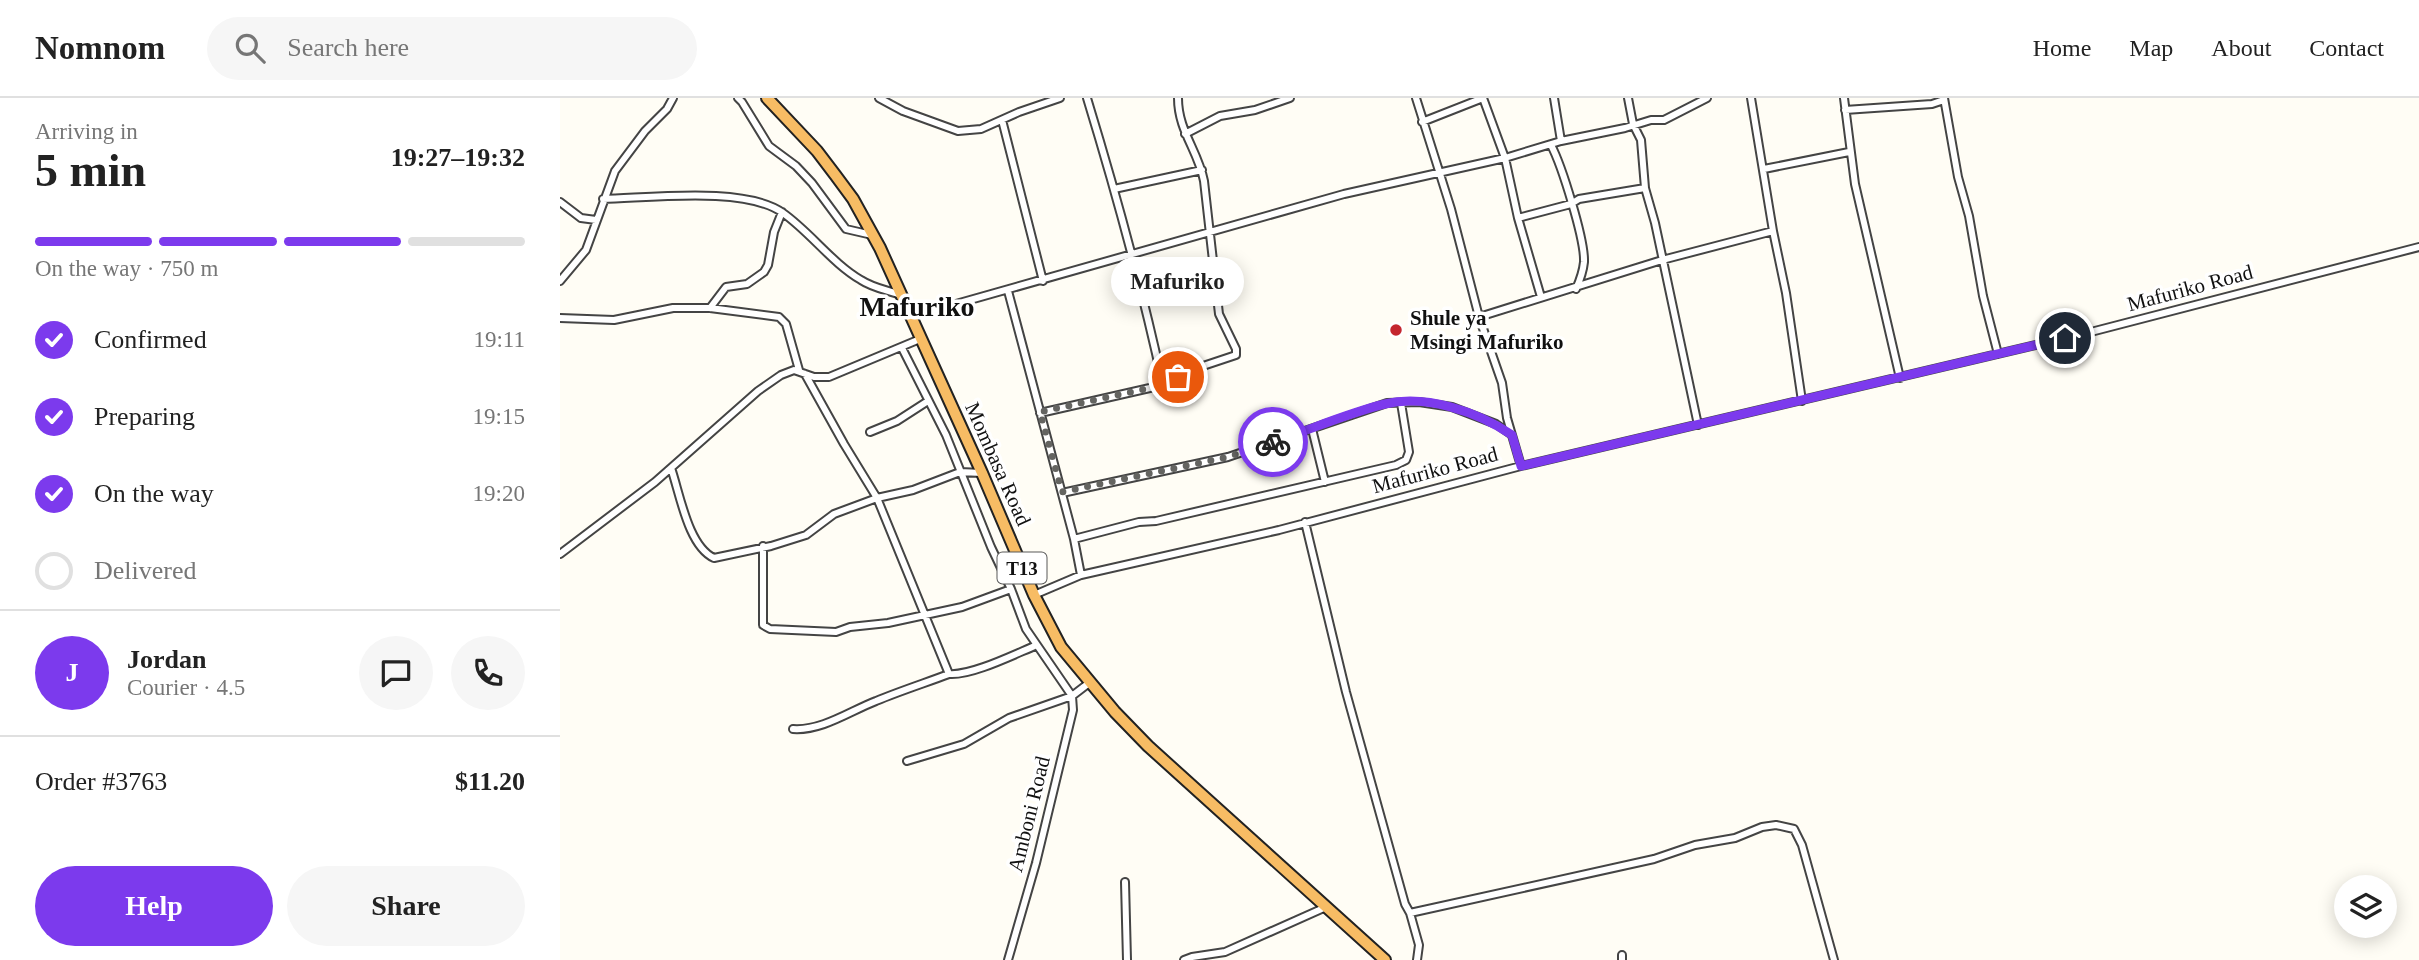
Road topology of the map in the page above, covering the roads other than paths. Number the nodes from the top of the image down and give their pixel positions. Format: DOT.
graph roads {
  1 [pos="673,98"];
  2 [pos="738,98"];
  3 [pos="766,98"];
  4 [pos="879,98"];
  5 [pos="1059,98"];
  6 [pos="1087,98"];
  7 [pos="1178,98"];
  8 [pos="1290,98"];
  9 [pos="1416,98"];
  10 [pos="1483,98"];
  11 [pos="1554,98"];
  12 [pos="1628,98"];
  13 [pos="1707,98"];
  14 [pos="1751,98"];
  15 [pos="1844,98"];
  16 [pos="1944,99"];
  17 [pos="1276,100"];
  18 [pos="1846,110"];
  19 [pos="1002,120"];
  20 [pos="1422,121"];
  21 [pos="1633,124"];
  22 [pos="1185,134"];
  23 [pos="1561,141"];
  24 [pos="1551,145"];
  25 [pos="1849,152"];
  26 [pos="1505,158"];
  27 [pos="1764,169"];
  28 [pos="1202,170"];
  29 [pos="1439,173"];
  30 [pos="1114,188"];
  31 [pos="1645,188"];
  32 [pos="603,199"];
  33 [pos="560,202"];
  34 [pos="1571,204"];
  35 [pos="782,212"];
  36 [pos="1518,218"];
  37 [pos="596,220"];
  38 [pos="1773,231"];
  39 [pos="1209,234"];
  40 [pos="872,235"];
  41 [pos="2419,247"];
  42 [pos="1131,256"];
  43 [pos="1661,260"];
  44 [pos="560,281"];
  45 [pos="1043,281"];
  46 [pos="1576,289"];
  47 [pos="1008,291"];
  48 [pos="901,295"];
  49 [pos="1541,297"];
  50 [pos="710,308"];
  51 [pos="910,317"];
  52 [pos="1479,317"];
  53 [pos="560,318"];
  54 [pos="920,339"];
  55 [pos="902,348"];
  56 [pos="1998,354"];
  57 [pos="802,371"];
  58 [pos="1900,379"];
  59 [pos="1163,385"];
  60 [pos="928,401"];
  61 [pos="1802,401"];
  62 [pos="1401,402"];
  63 [pos="1040,412"];
  64 [pos="1698,425"];
  65 [pos="1312,429"];
  66 [pos="870,432"];
  67 [pos="1512,435"];
  68 [pos="1521,466"];
  69 [pos="671,468"];
  70 [pos="961,472"];
  71 [pos="982,473"];
  72 [pos="1325,482"];
  73 [pos="1062,492"];
  74 [pos="877,498"];
  75 [pos="1305,522"];
  76 [pos="1074,539"];
  77 [pos="763,546"];
  78 [pos="560,554"];
  79 [pos="1081,575"];
  80 [pos="1011,589"];
  81 [pos="1034,595"];
  82 [pos="925,616"];
  83 [pos="1037,645"];
  84 [pos="949,674"];
  85 [pos="1089,683"];
  86 [pos="1073,696"];
  87 [pos="793,729"];
  88 [pos="907,761"];
  89 [pos="1125,882"];
  90 [pos="1326,907"];
  91 [pos="1410,913"];
  92 [pos="1223,956"];
  93 [pos="1009,960"];
  94 [pos="1127,960"];
  95 [pos="1184,960"];
  96 [pos="1385,960"];
  97 [pos="1417,960"];
  98 [pos="1834,960"];
  1 -- 32 [label="street"];
  2 -- 40 [label="street"];
  3 -- 40 [label="highway, Mombasa Road / T13"];
  4 -- 19 [label="street"];
  5 -- 19 [label="street"];
  6 -- 30 [label="street"];
  7 -- 22 [label="street"];
  8 -- 17 [label="street"];
  9 -- 20 [label="street"];
  10 -- 20 [label="street"];
  10 -- 26 [label="street"];
  11 -- 23 [label="street"];
  12 -- 21 [label="street"];
  13 -- 21 [label="street"];
  14 -- 27 [label="street"];
  15 -- 18 [label="street"];
  16 -- 18 [label="street"];
  16 -- 56 [label="street"];
  17 -- 22 [label="street"];
  18 -- 25 [label="street"];
  19 -- 45 [label="street"];
  20 -- 29 [label="street"];
  21 -- 23 [label="street"];
  21 -- 31 [label="street"];
  22 -- 28 [label="street"];
  23 -- 24 [label="street"];
  24 -- 26 [label="street"];
  24 -- 34 [label="street"];
  25 -- 27 [label="street"];
  25 -- 58 [label="street"];
  26 -- 29 [label="street"];
  26 -- 36 [label="street"];
  27 -- 38 [label="street"];
  28 -- 30 [label="street"];
  28 -- 39 [label="street"];
  29 -- 39 [label="street"];
  29 -- 52 [label="street"];
  30 -- 42 [label="street"];
  31 -- 34 [label="street"];
  31 -- 43 [label="street"];
  32 -- 35 [label="street"];
  32 -- 37 [label="street"];
  33 -- 37 [label="street"];
  34 -- 36 [label="street"];
  34 -- 46 [label="street"];
  35 -- 48 [label="street"];
  35 -- 50 [label="street"];
  36 -- 49 [label="street"];
  37 -- 44 [label="street"];
  38 -- 43 [label="street"];
  38 -- 61 [label="street"];
  39 -- 42 [label="street"];
  39 -- 59 [label="street"];
  40 -- 48 [label="highway, Mombasa Road / T13"];
  41 -- 56 [label="street, Mafuriko Road"];
  42 -- 45 [label="street"];
  42 -- 59 [label="street"];
  43 -- 46 [label="street"];
  43 -- 64 [label="street"];
  45 -- 47 [label="street"];
  46 -- 49 [label="street"];
  47 -- 51 [label="street"];
  47 -- 63 [label="street"];
  48 -- 51 [label="highway, Mombasa Road / T13"];
  49 -- 52 [label="street"];
  50 -- 53 [label="street"];
  50 -- 57 [label="street"];
  51 -- 54 [label="highway, Mombasa Road / T13"];
  52 -- 67 [label="street"];
  54 -- 55 [label="street"];
  54 -- 71 [label="highway, Mombasa Road / T13"];
  55 -- 57 [label="street"];
  55 -- 60 [label="street"];
  56 -- 58 [label="street, Mafuriko Road"];
  57 -- 69 [label="street"];
  57 -- 74 [label="street"];
  58 -- 61 [label="street, Mafuriko Road"];
  59 -- 63 [label="street"];
  60 -- 66 [label="street"];
  60 -- 70 [label="street"];
  61 -- 64 [label="street, Mafuriko Road"];
  62 -- 65 [label="street"];
  62 -- 67 [label="street"];
  62 -- 72 [label="street"];
  63 -- 73 [label="street"];
  64 -- 68 [label="street, Mafuriko Road"];
  65 -- 72 [label="street"];
  65 -- 73 [label="street"];
  67 -- 68 [label="street"];
  68 -- 75 [label="street, Mafuriko Road"];
  69 -- 77 [label="street"];
  69 -- 78 [label="street"];
  70 -- 71 [label="street"];
  70 -- 74 [label="street"];
  70 -- 80 [label="street"];
  71 -- 81 [label="highway, Mombasa Road / T13"];
  72 -- 76 [label="street"];
  73 -- 76 [label="street"];
  74 -- 77 [label="street"];
  74 -- 82 [label="street"];
  75 -- 79 [label="street, Mafuriko Road"];
  75 -- 91 [label="street"];
  76 -- 79 [label="street"];
  77 -- 82 [label="street"];
  79 -- 81 [label="street, Mafuriko Road"];
  80 -- 82 [label="street"];
  80 -- 83 [label="street"];
  81 -- 85 [label="highway, Mombasa Road / T13"];
  82 -- 84 [label="street"];
  83 -- 84 [label="street"];
  83 -- 86 [label="street"];
  84 -- 87 [label="street"];
  85 -- 86 [label="street"];
  85 -- 90 [label="highway, Mombasa Road / T13"];
  86 -- 88 [label="street"];
  86 -- 93 [label="street, Amboni Road"];
  89 -- 94 [label="street"];
  90 -- 92 [label="street"];
  90 -- 96 [label="highway, Mombasa Road / T13"];
  91 -- 97 [label="street"];
  91 -- 98 [label="street"];
  92 -- 95 [label="street"];
}
